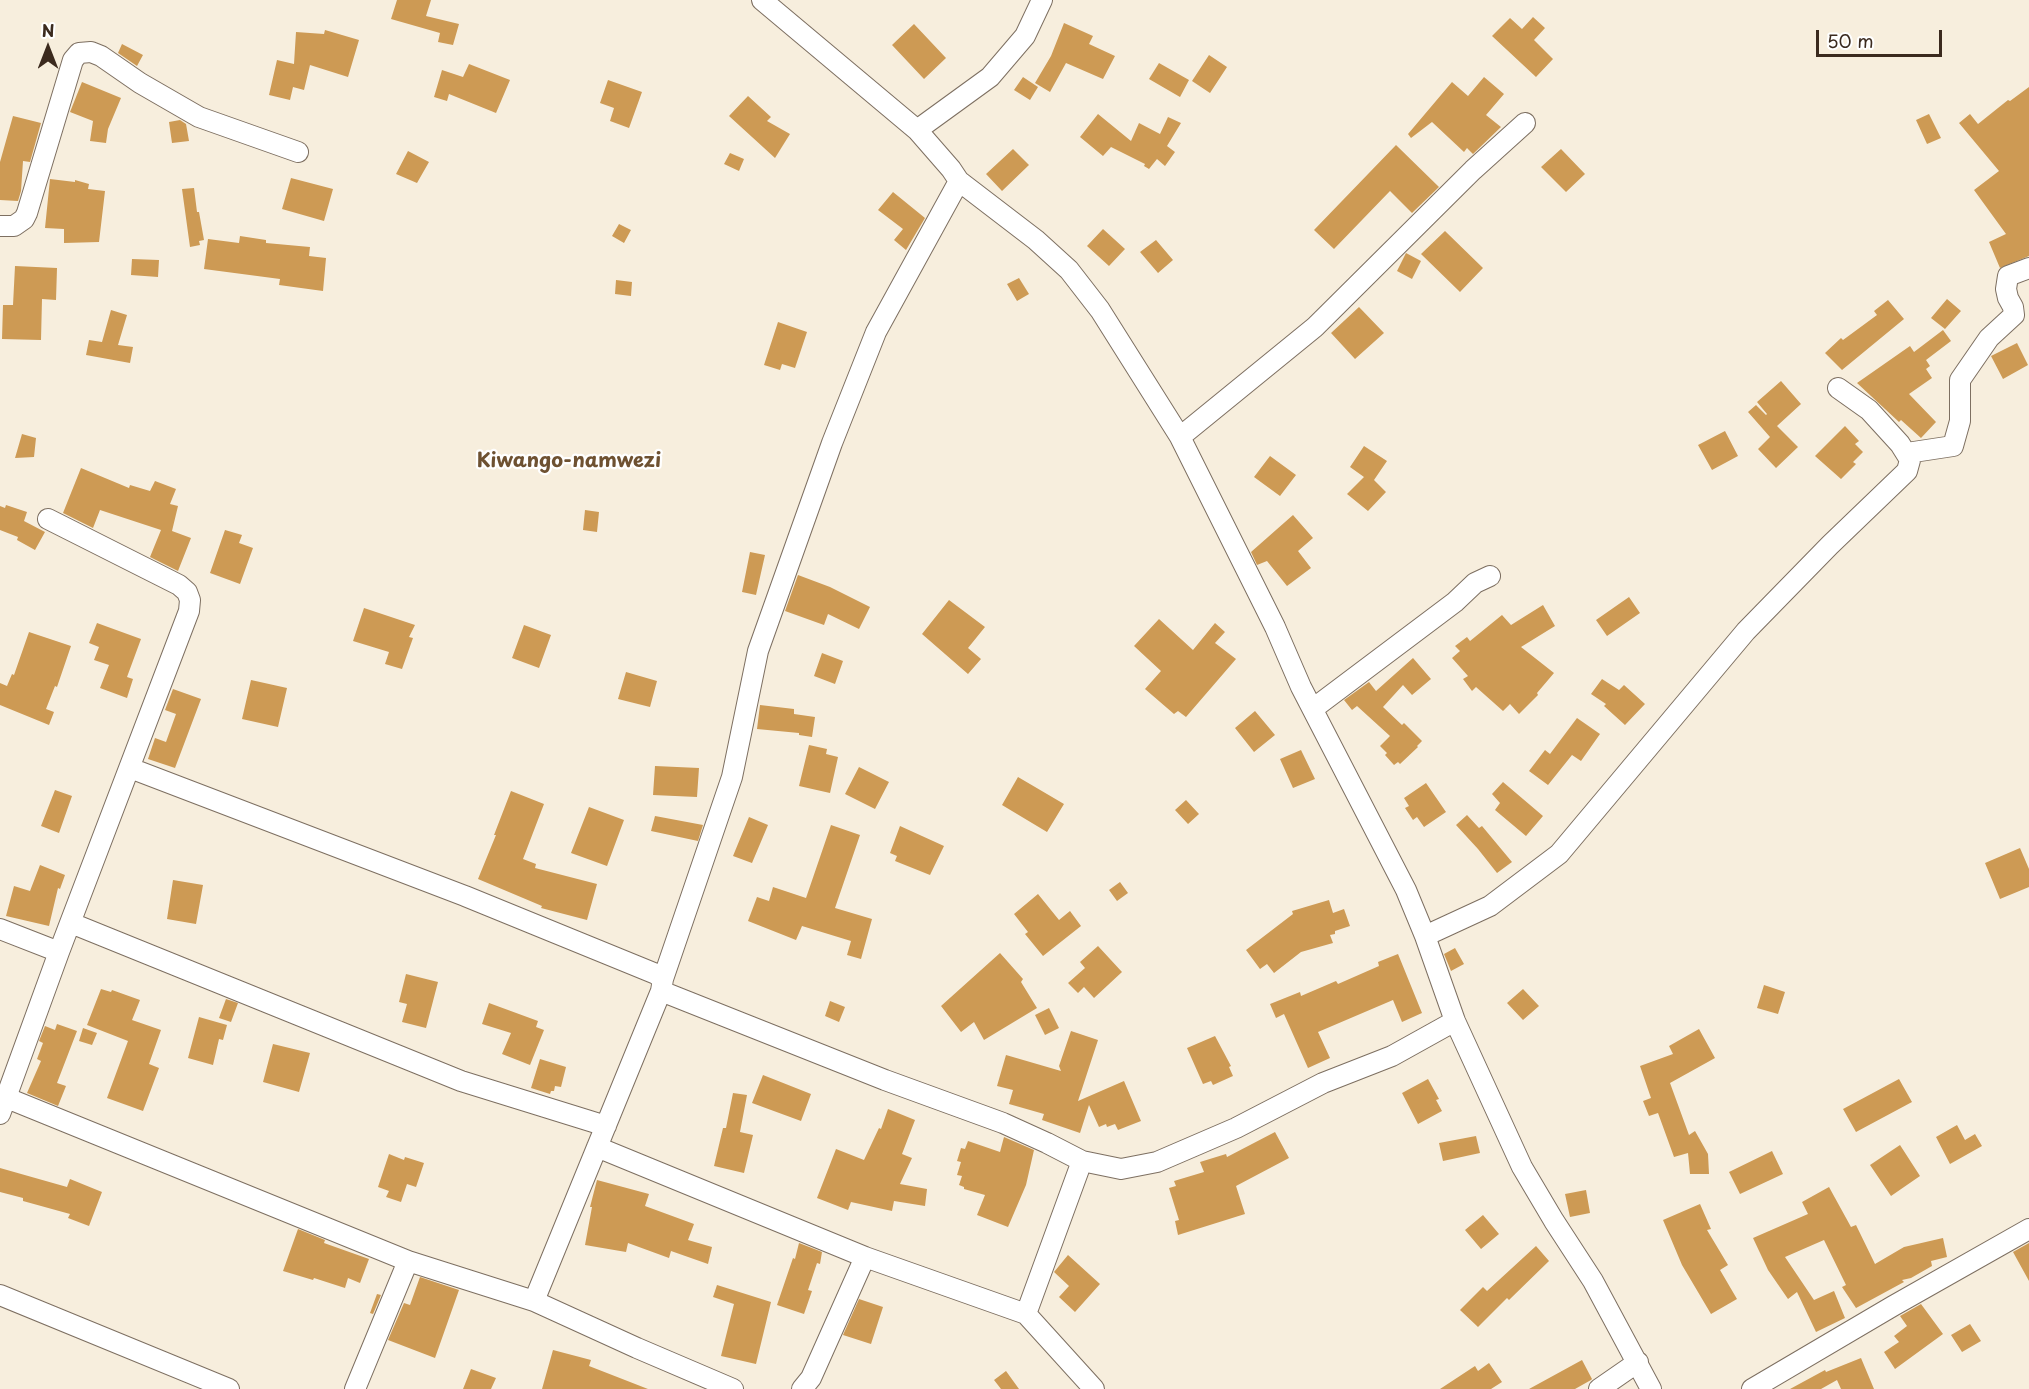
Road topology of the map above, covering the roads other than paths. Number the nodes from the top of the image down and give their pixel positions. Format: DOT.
graph roads {
  1 [pos="762,0"];
  2 [pos="1042,0"];
  3 [pos="1525,123"];
  4 [pos="917,130"];
  5 [pos="298,152"];
  6 [pos="959,181"];
  7 [pos="0,226"];
  8 [pos="2029,268"];
  9 [pos="1838,388"];
  10 [pos="1180,437"];
  11 [pos="1907,453"];
  12 [pos="48,519"];
  13 [pos="1490,576"];
  14 [pos="1314,708"];
  15 [pos="130,768"];
  16 [pos="71,923"];
  17 [pos="0,929"];
  18 [pos="1425,936"];
  19 [pos="59,952"];
  20 [pos="662,985"];
  21 [pos="1455,1021"];
  22 [pos="4,1106"];
  23 [pos="606,1126"];
  24 [pos="597,1147"];
  25 [pos="1082,1161"];
  26 [pos="2029,1229"];
  27 [pos="865,1257"];
  28 [pos="408,1261"];
  29 [pos="0,1295"];
  30 [pos="534,1301"];
  31 [pos="1026,1314"];
  32 [pos="1638,1362"];
  33 [pos="229,1389"];
  34 [pos="355,1389"];
  35 [pos="733,1389"];
  36 [pos="802,1389"];
  37 [pos="1094,1389"];
  38 [pos="1599,1389"];
  39 [pos="1651,1389"];
  40 [pos="1752,1389"];
  1 -- 4 [label="street"];
  2 -- 4 [label="street"];
  3 -- 10 [label="street"];
  4 -- 6 [label="street"];
  5 -- 7 [label="street"];
  6 -- 10 [label="street"];
  6 -- 20 [label="street"];
  8 -- 11 [label="street"];
  9 -- 11 [label="street"];
  10 -- 14 [label="street"];
  11 -- 18 [label="street"];
  12 -- 15 [label="street"];
  13 -- 14 [label="street"];
  14 -- 18 [label="street"];
  15 -- 16 [label="street"];
  15 -- 20 [label="street"];
  16 -- 19 [label="street"];
  16 -- 23 [label="street"];
  17 -- 19 [label="street"];
  18 -- 21 [label="street"];
  19 -- 22 [label="street"];
  20 -- 23 [label="street"];
  20 -- 25 [label="street"];
  21 -- 25 [label="street"];
  21 -- 32 [label="street"];
  22 -- 28 [label="street"];
  23 -- 24 [label="street"];
  24 -- 27 [label="street"];
  24 -- 30 [label="street"];
  25 -- 31 [label="street"];
  26 -- 40 [label="street"];
  27 -- 31 [label="street"];
  27 -- 36 [label="street"];
  28 -- 30 [label="street"];
  28 -- 34 [label="street"];
  29 -- 33 [label="street"];
  30 -- 35 [label="street"];
  31 -- 37 [label="street"];
  32 -- 38 [label="street"];
  32 -- 39 [label="street"];
}
